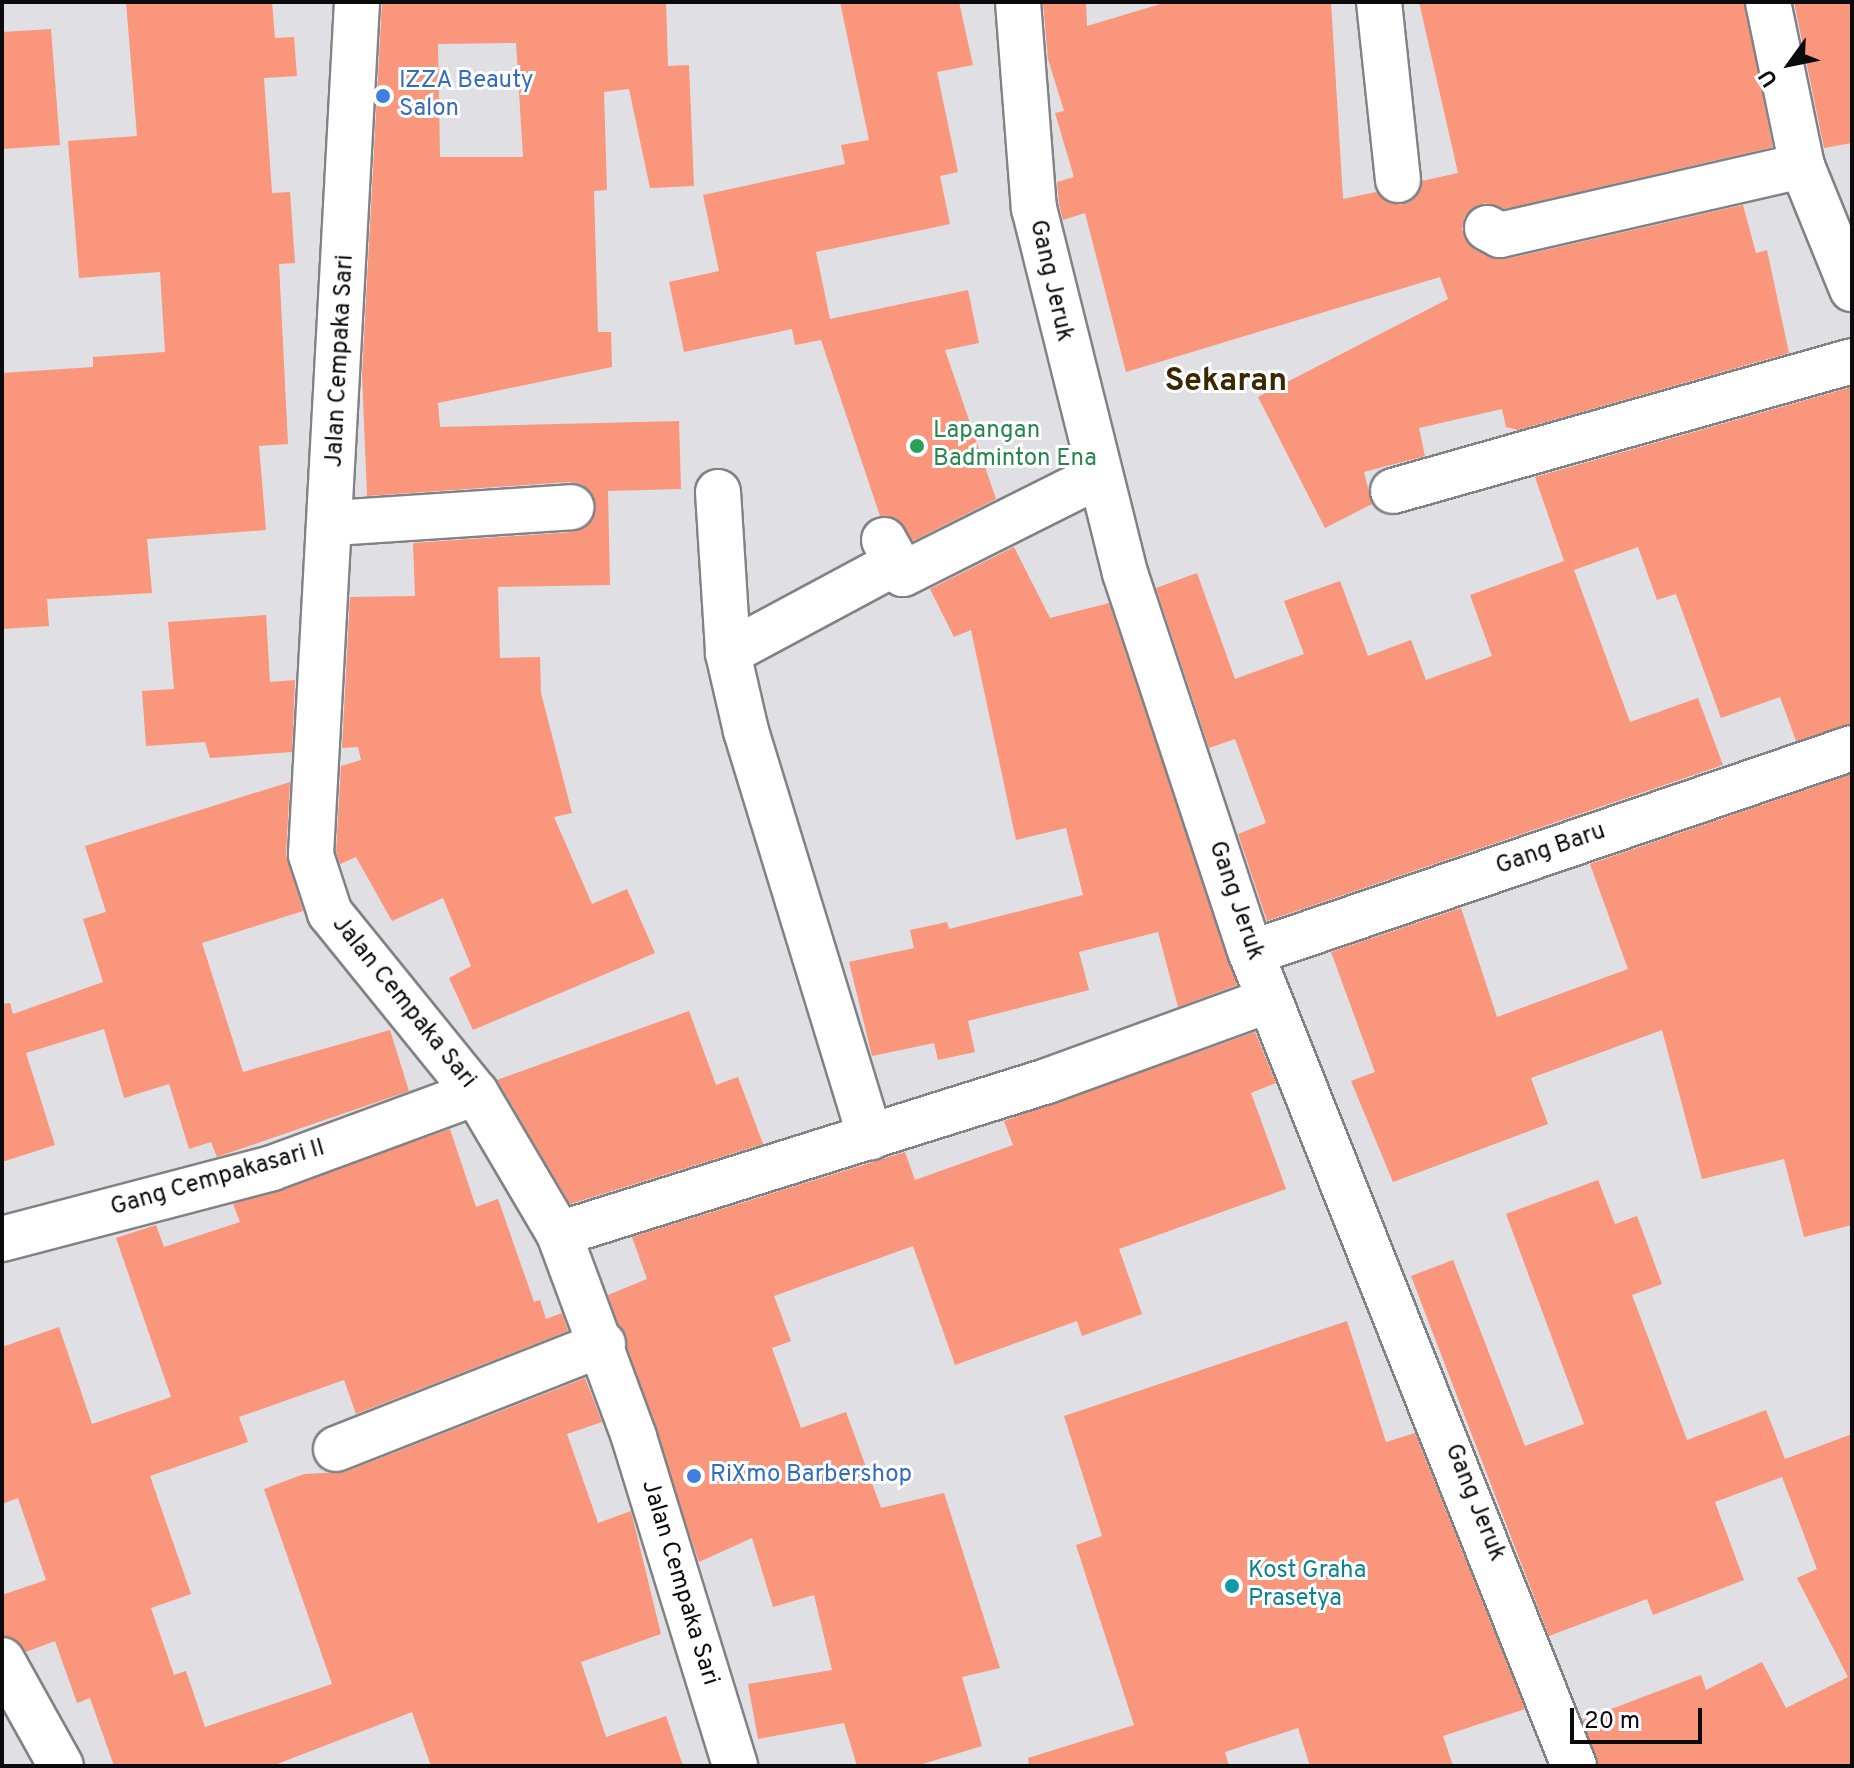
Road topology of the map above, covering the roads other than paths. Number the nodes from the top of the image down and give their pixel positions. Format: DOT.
graph roads {
  1 [pos="357,2"];
  2 [pos="1018,2"];
  3 [pos="1379,2"];
  4 [pos="1768,2"];
  5 [pos="1802,166"];
  6 [pos="1398,180"];
  7 [pos="1487,228"];
  8 [pos="1852,289"];
  9 [pos="1852,361"];
  10 [pos="1099,476"];
  11 [pos="1393,491"];
  12 [pos="718,492"];
  13 [pos="571,507"];
  14 [pos="333,523"];
  15 [pos="728,653"];
  16 [pos="1852,748"];
  17 [pos="1251,953"];
  18 [pos="1269,1000"];
  19 [pos="476,1093"];
  20 [pos="870,1137"];
  21 [pos="559,1234"];
  22 [pos="2,1239"];
  23 [pos="603,1344"];
  24 [pos="336,1449"];
  25 [pos="2,1660"];
  26 [pos="61,1766"];
  27 [pos="735,1766"];
  28 [pos="1574,1766"];
  1 -- 14 [label="street, Jalan Cempaka Sari"];
  2 -- 10 [label="street, Gang Jeruk"];
  3 -- 6 [label="street"];
  4 -- 5 [label="street"];
  5 -- 7 [label="street"];
  5 -- 8 [label="street"];
  9 -- 11 [label="street"];
  10 -- 15 [label="street"];
  10 -- 17 [label="street, Gang Jeruk"];
  12 -- 15 [label="street"];
  13 -- 14 [label="street"];
  14 -- 19 [label="street, Jalan Cempaka Sari"];
  15 -- 20 [label="street"];
  16 -- 17 [label="street, Gang Baru"];
  17 -- 18 [label="street, Gang Jeruk"];
  18 -- 20 [label="street"];
  18 -- 28 [label="street, Gang Jeruk"];
  19 -- 21 [label="street, Jalan Cempaka Sari"];
  19 -- 22 [label="street, Gang Cempakasari II"];
  20 -- 21 [label="street"];
  21 -- 23 [label="street, Jalan Cempaka Sari"];
  23 -- 24 [label="street"];
  23 -- 27 [label="street, Jalan Cempaka Sari"];
  25 -- 26 [label="street"];
}
